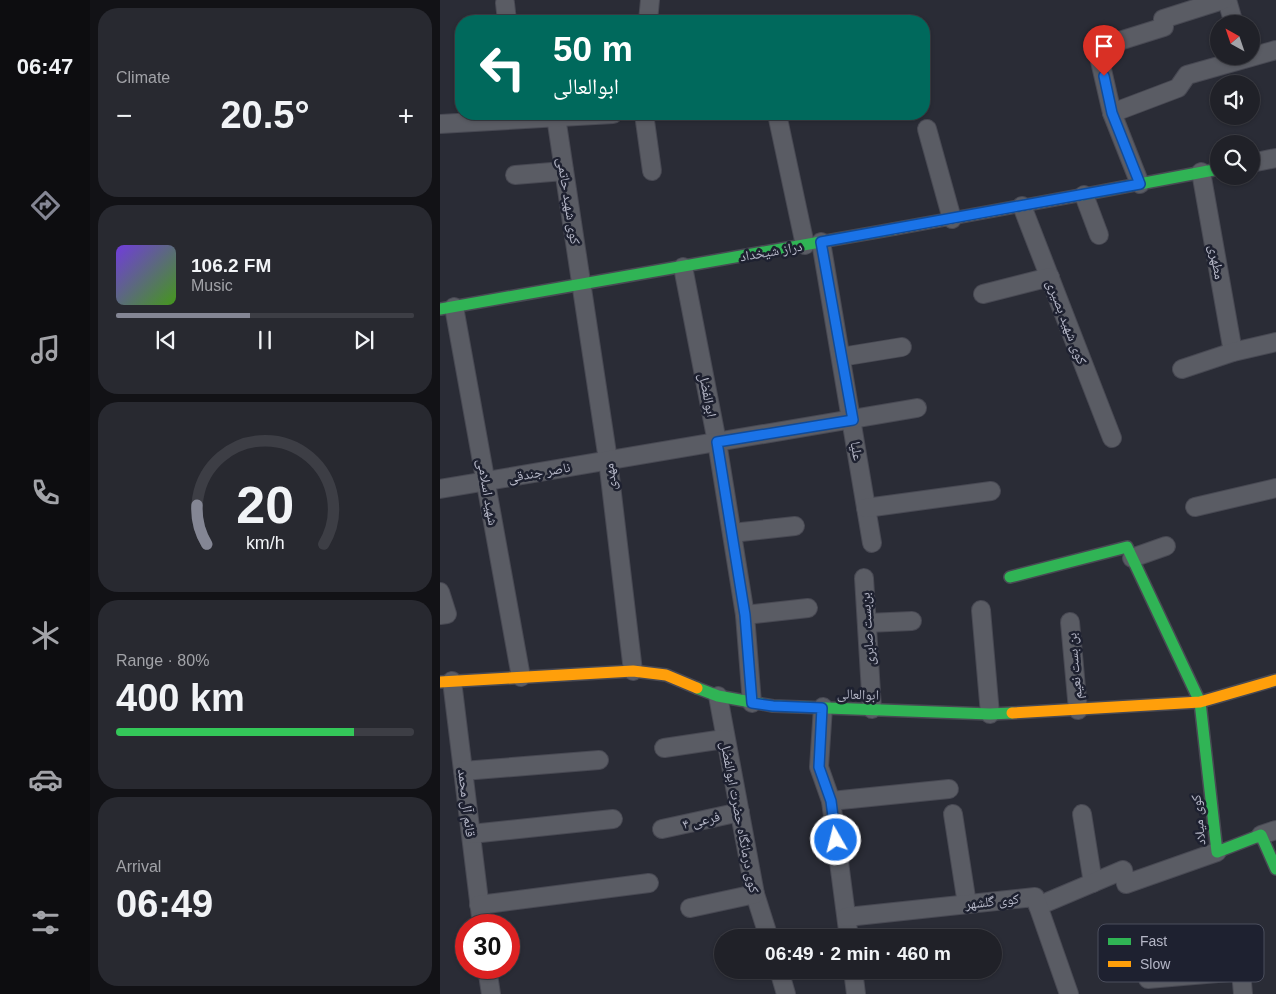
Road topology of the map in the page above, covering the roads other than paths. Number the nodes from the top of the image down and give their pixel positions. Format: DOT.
graph roads {
  1 [pos="650,0"];
  2 [pos="1223,0"];
  3 [pos="1228,0"];
  4 [pos="505,3"];
  5 [pos="506,15"];
  6 [pos="649,15"];
  7 [pos="1232,15"];
  8 [pos="1276,50"];
  9 [pos="1260,54"];
  10 [pos="1222,65"];
  11 [pos="1112,113"];
  12 [pos="483,120"];
  13 [pos="556,120"];
  14 [pos="645,120"];
  15 [pos="779,120"];
  16 [pos="440,124"];
  17 [pos="927,129"];
  18 [pos="1276,158"];
  19 [pos="1260,161"];
  20 [pos="564,170"];
  21 [pos="1210,170"];
  22 [pos="652,171"];
  23 [pos="1201,172"];
  24 [pos="515,175"];
  25 [pos="1140,184"];
  26 [pos="1084,195"];
  27 [pos="1022,206"];
  28 [pos="952,218"];
  29 [pos="1099,234"];
  30 [pos="813,243"];
  31 [pos="683,266"];
  32 [pos="1050,277"];
  33 [pos="582,285"];
  34 [pos="983,294"];
  35 [pos="447,308"];
  36 [pos="1276,342"];
  37 [pos="902,347"];
  38 [pos="1233,352"];
  39 [pos="841,357"];
  40 [pos="1182,369"];
  41 [pos="918,408"];
  42 [pos="853,420"];
  43 [pos="1112,438"];
  44 [pos="717,442"];
  45 [pos="608,460"];
  46 [pos="486,480"];
  47 [pos="1276,488"];
  48 [pos="440,490"];
  49 [pos="991,491"];
  50 [pos="1195,507"];
  51 [pos="866,508"];
  52 [pos="795,526"];
  53 [pos="732,533"];
  54 [pos="872,543"];
  55 [pos="1166,546"];
  56 [pos="1132,558"];
  57 [pos="1010,577"];
  58 [pos="864,578"];
  59 [pos="440,592"];
  60 [pos="808,608"];
  61 [pos="981,610"];
  62 [pos="440,615"];
  63 [pos="745,615"];
  64 [pos="912,621"];
  65 [pos="1070,622"];
  66 [pos="867,623"];
  67 [pos="633,671"];
  68 [pos="521,677"];
  69 [pos="1276,680"];
  70 [pos="446,682"];
  71 [pos="718,696"];
  72 [pos="1200,702"];
  73 [pos="752,703"];
  74 [pos="822,708"];
  75 [pos="872,709"];
  76 [pos="1078,710"];
  77 [pos="990,714"];
  78 [pos="724,739"];
  79 [pos="664,748"];
  80 [pos="599,760"];
  81 [pos="463,771"];
  82 [pos="948,789"];
  83 [pos="831,801"];
  84 [pos="740,812"];
  85 [pos="952,814"];
  86 [pos="1082,814"];
  87 [pos="613,819"];
  88 [pos="662,829"];
  89 [pos="1269,832"];
  90 [pos="471,834"];
  91 [pos="1217,852"];
  92 [pos="1276,869"];
  93 [pos="649,883"];
  94 [pos="1094,883"];
  95 [pos="755,894"];
  96 [pos="967,904"];
  97 [pos="480,905"];
  98 [pos="1038,906"];
  99 [pos="690,908"];
  100 [pos="481,914"];
  101 [pos="847,917"];
  102 [pos="766,929"];
  103 [pos="848,929"];
  104 [pos="488,979"];
  105 [pos="782,979"];
  106 [pos="854,979"];
  107 [pos="490,994"];
  108 [pos="786,994"];
  109 [pos="856,994"];
  110 [pos="1069,994"];
  1 -- 6 [label="street"];
  2 -- 11 [label="street"];
  3 -- 7 [label="street"];
  4 -- 5 [label="street"];
  8 -- 9 [label="street"];
  10 -- 11 [label="street"];
  11 -- 25 [label="street"];
  12 -- 16 [label="street"];
  13 -- 20 [label="street, کوی شهید حاتمی"];
  14 -- 22 [label="street"];
  15 -- 30 [label="street, علیا"];
  17 -- 28 [label="street"];
  18 -- 19 [label="street"];
  20 -- 24 [label="street"];
  20 -- 33 [label="street, کوی شهید حاتمی"];
  21 -- 23 [label="street, دراز شیخداد"];
  23 -- 25 [label="street, دراز شیخداد"];
  23 -- 38 [label="street, مطهری"];
  25 -- 26 [label="street, دراز شیخداد"];
  26 -- 27 [label="street, دراز شیخداد"];
  26 -- 29 [label="street"];
  27 -- 28 [label="street, دراز شیخداد"];
  27 -- 32 [label="street, کوی شهید بصیری"];
  28 -- 30 [label="street, دراز شیخداد"];
  30 -- 31 [label="street, دراز شیخداد"];
  30 -- 39 [label="street, علیا"];
  31 -- 33 [label="street, دراز شیخداد"];
  31 -- 44 [label="street, ابوالفضل"];
  32 -- 34 [label="street"];
  32 -- 43 [label="street, کوی شهید بصیری"];
  33 -- 35 [label="street, دراز شیخداد"];
  33 -- 45 [label="street, مهدی"];
  35 -- 46 [label="street, شهید اسلامی"];
  36 -- 38 [label="street"];
  37 -- 39 [label="street"];
  38 -- 40 [label="street"];
  39 -- 42 [label="street, علیا"];
  41 -- 42 [label="street, ناصر جندقی"];
  42 -- 44 [label="street, ناصر جندقی"];
  42 -- 51 [label="street, علیا"];
  44 -- 45 [label="street, ناصر جندقی"];
  44 -- 53 [label="street, ابوالفضل"];
  45 -- 46 [label="street, ناصر جندقی"];
  45 -- 67 [label="street, مهدی"];
  46 -- 48 [label="street, ناصر جندقی"];
  46 -- 68 [label="street, شهید اسلامی"];
  47 -- 50 [label="street"];
  49 -- 51 [label="street"];
  51 -- 54 [label="street, علیا"];
  52 -- 53 [label="street"];
  53 -- 63 [label="street, ابوالفضل"];
  55 -- 56 [label="street"];
  56 -- 57 [label="street"];
  56 -- 72 [label="street, کوی میلاد"];
  58 -- 66 [label="street, بن‌بست صابری"];
  59 -- 62 [label="street"];
  60 -- 63 [label="street"];
  61 -- 77 [label="street"];
  63 -- 73 [label="street, ابوالفضل"];
  64 -- 66 [label="street"];
  65 -- 76 [label="street, بن بست نعیم"];
  66 -- 75 [label="street, بن‌بست صابری"];
  67 -- 68 [label="street, ابوالعالی"];
  67 -- 71 [label="street, ابوالعالی"];
  68 -- 70 [label="street, ابوالعالی"];
  69 -- 72 [label="street, ابوالعالی"];
  70 -- 81 [label="street, قائم آل محمد"];
  71 -- 73 [label="street, ابوالعالی"];
  71 -- 78 [label="street, کوی درمانگاه حضرت ابوالفضل"];
  72 -- 76 [label="street, ابوالعالی"];
  72 -- 91 [label="street, کوی میلاد"];
  73 -- 74 [label="street, ابوالعالی"];
  74 -- 75 [label="street, ابوالعالی"];
  74 -- 83 [label="street"];
  75 -- 77 [label="street, ابوالعالی"];
  76 -- 77 [label="street, ابوالعالی"];
  78 -- 79 [label="street"];
  78 -- 84 [label="street, کوی درمانگاه حضرت ابوالفضل"];
  80 -- 81 [label="street"];
  81 -- 90 [label="street, قائم آل محمد"];
  82 -- 83 [label="street"];
  83 -- 101 [label="street"];
  84 -- 88 [label="street, فرعی ۴"];
  84 -- 95 [label="street, کوی درمانگاه حضرت ابوالفضل"];
  85 -- 96 [label="street"];
  86 -- 94 [label="street"];
  87 -- 90 [label="street"];
  89 -- 91 [label="street, کوی میلاد"];
  89 -- 92 [label="street, کوی میلاد"];
  90 -- 97 [label="street, قائم آل محمد"];
  91 -- 94 [label="street"];
  93 -- 97 [label="street"];
  94 -- 98 [label="street"];
  95 -- 99 [label="street"];
  95 -- 102 [label="street, کوی درمانگاه حضرت ابوالفضل"];
  96 -- 98 [label="street, کوی گلشهر"];
  96 -- 101 [label="street, کوی گلشهر"];
  97 -- 100 [label="street, قائم آل محمد"];
  98 -- 110 [label="street, کوی گلشهر"];
  101 -- 103 [label="street"];
  104 -- 107 [label="street"];
  105 -- 108 [label="street"];
  106 -- 109 [label="street"];
}
